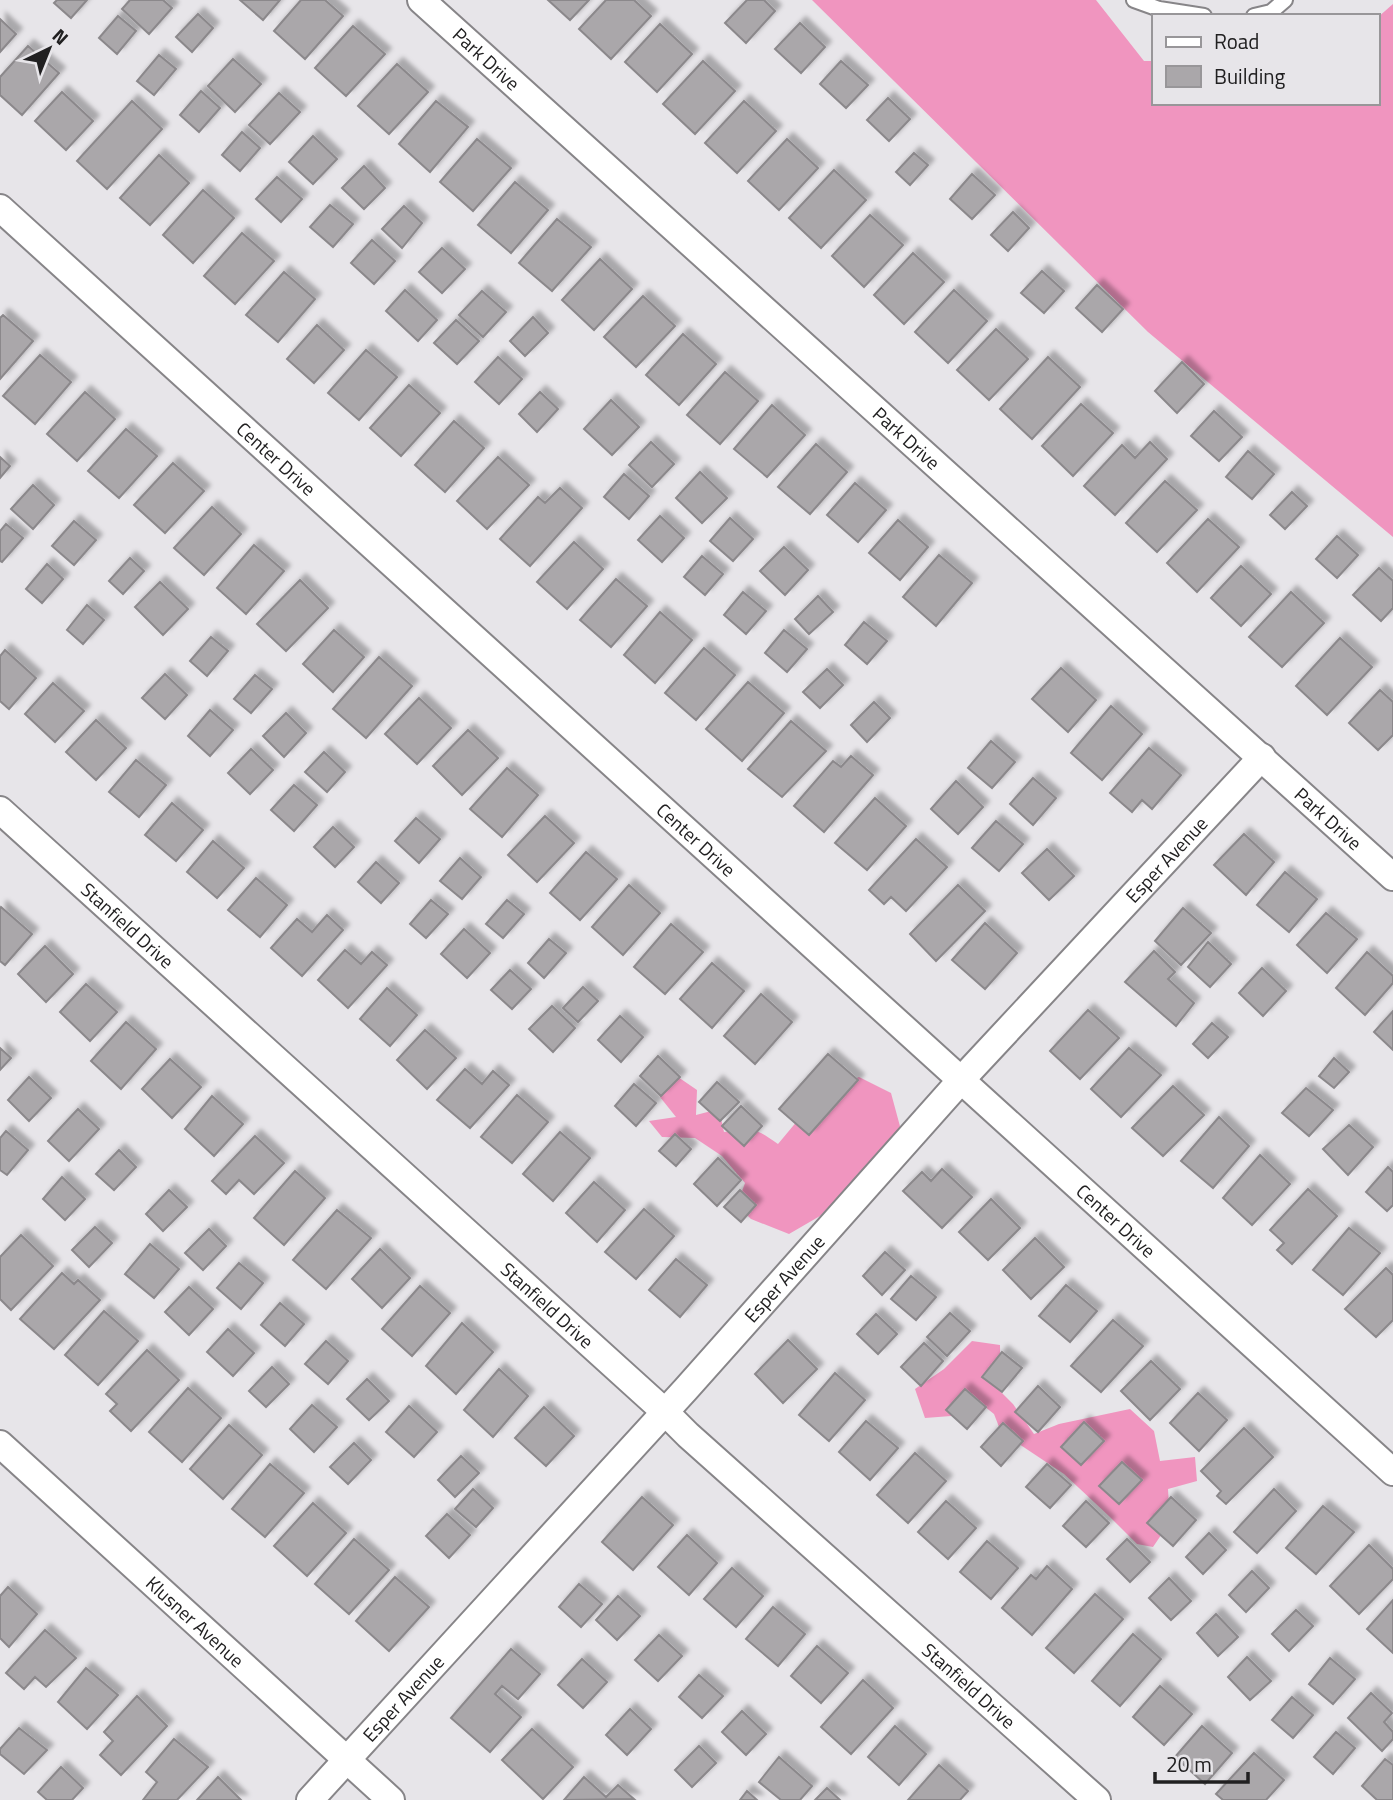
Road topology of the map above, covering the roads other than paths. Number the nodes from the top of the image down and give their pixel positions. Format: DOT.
graph roads {
  1 [pos="421,0"];
  2 [pos="1134,0"];
  3 [pos="1285,0"];
  4 [pos="1191,14"];
  5 [pos="1262,14"];
  6 [pos="0,208"];
  7 [pos="1262,757"];
  8 [pos="0,810"];
  9 [pos="1393,877"];
  10 [pos="962,1079"];
  11 [pos="664,1411"];
  12 [pos="0,1444"];
  13 [pos="1393,1472"];
  14 [pos="346,1760"];
  15 [pos="310,1800"];
  16 [pos="391,1800"];
  17 [pos="1097,1800"];
  1 -- 7 [label="street, Park Drive"];
  2 -- 4 [label="lane"];
  3 -- 5 [label="lane"];
  6 -- 10 [label="street, Center Drive"];
  7 -- 9 [label="street, Park Drive"];
  7 -- 10 [label="street, Esper Avenue"];
  8 -- 11 [label="street, Stanfield Drive"];
  10 -- 11 [label="street, Esper Avenue"];
  10 -- 13 [label="street, Center Drive"];
  11 -- 14 [label="street, Esper Avenue"];
  11 -- 17 [label="street, Stanfield Drive"];
  12 -- 14 [label="street, Klusner Avenue"];
  14 -- 15 [label="street, Esper Avenue"];
  14 -- 16 [label="street, Klusner Avenue"];
}
